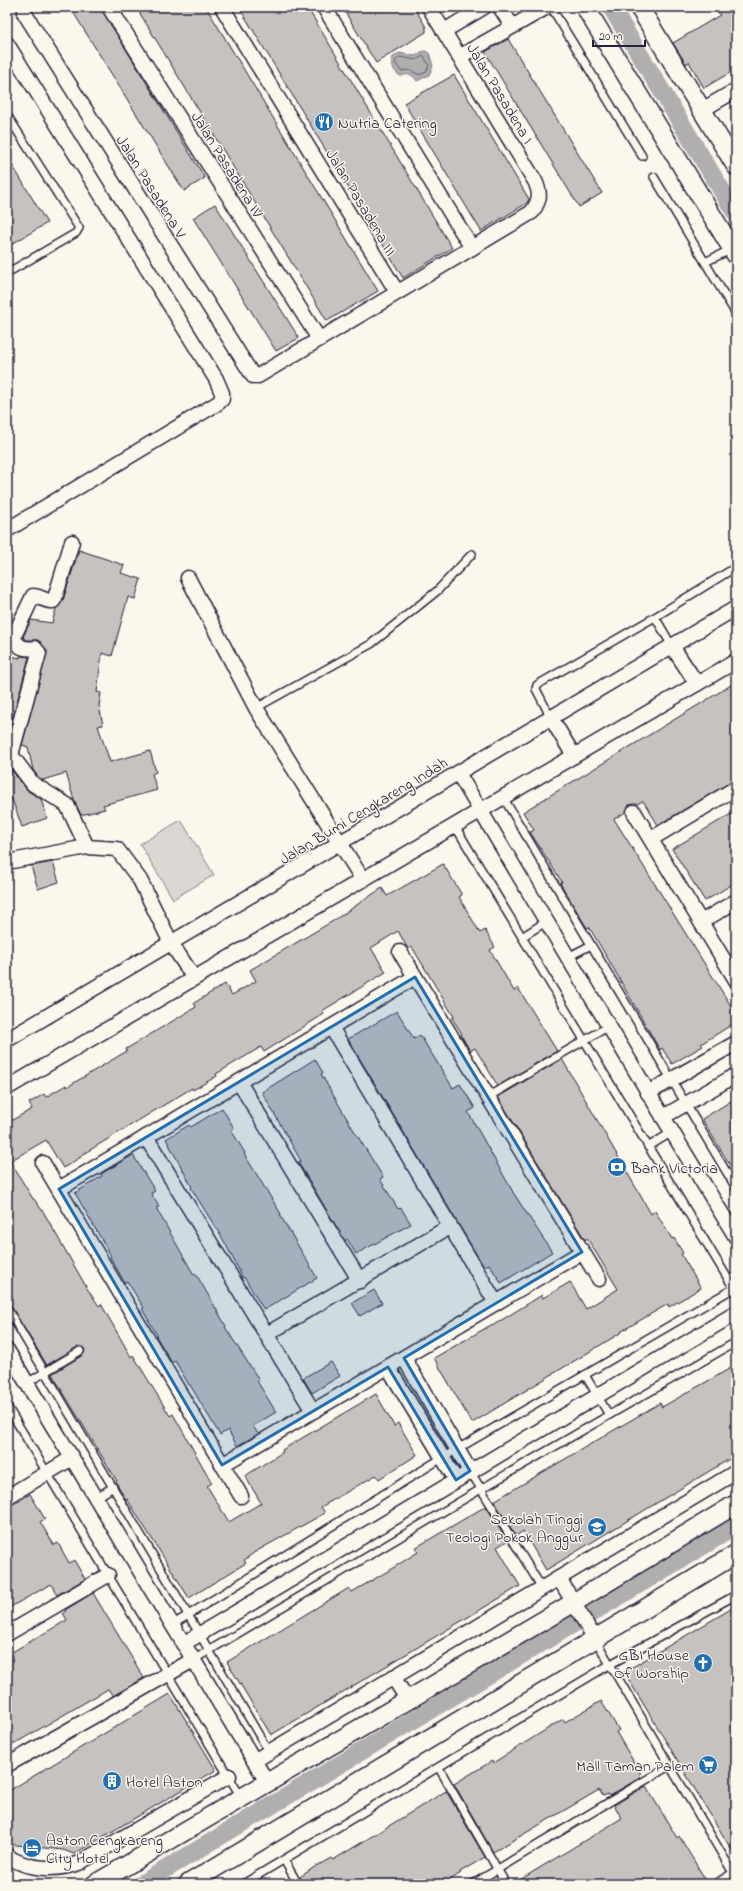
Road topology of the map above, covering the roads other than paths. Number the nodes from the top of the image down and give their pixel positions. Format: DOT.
graph roads {
  1 [pos="25,7"];
  2 [pos="109,7"];
  3 [pos="222,7"];
  4 [pos="324,7"];
  5 [pos="429,7"];
  6 [pos="484,7"];
  7 [pos="500,7"];
  8 [pos="547,7"];
  9 [pos="551,7"];
  10 [pos="585,7"];
  11 [pos="639,7"];
  12 [pos="512,26"];
  13 [pos="444,31"];
  14 [pos="7,44"];
  15 [pos="459,57"];
  16 [pos="736,90"];
  17 [pos="702,110"];
  18 [pos="7,115"];
  19 [pos="642,156"];
  20 [pos="736,166"];
  21 [pos="654,177"];
  22 [pos="472,248"];
  23 [pos="734,252"];
  24 [pos="705,262"];
  25 [pos="7,273"];
  26 [pos="397,292"];
  27 [pos="736,314"];
  28 [pos="319,340"];
  29 [pos="7,530"];
  30 [pos="72,542"];
  31 [pos="472,554"];
  32 [pos="736,567"];
  33 [pos="188,578"];
  34 [pos="736,608"];
  35 [pos="655,617"];
  36 [pos="672,646"];
  37 [pos="736,661"];
  38 [pos="697,684"];
  39 [pos="256,708"];
  40 [pos="552,718"];
  41 [pos="9,754"];
  42 [pos="574,756"];
  43 [pos="458,773"];
  44 [pos="736,788"];
  45 [pos="503,797"];
  46 [pos="480,811"];
  47 [pos="634,812"];
  48 [pos="455,826"];
  49 [pos="650,839"];
  50 [pos="341,842"];
  51 [pos="87,847"];
  52 [pos="7,862"];
  53 [pos="363,880"];
  54 [pos="736,901"];
  55 [pos="547,921"];
  56 [pos="701,922"];
  57 [pos="522,937"];
  58 [pos="171,943"];
  59 [pos="591,945"];
  60 [pos="400,952"];
  61 [pos="568,957"];
  62 [pos="416,977"];
  63 [pos="194,978"];
  64 [pos="736,980"];
  65 [pos="609,1026"];
  66 [pos="331,1027"];
  67 [pos="7,1040"];
  68 [pos="584,1041"];
  69 [pos="736,1043"];
  70 [pos="736,1075"];
  71 [pos="672,1080"];
  72 [pos="239,1082"];
  73 [pos="7,1088"];
  74 [pos="648,1093"];
  75 [pos="488,1096"];
  76 [pos="686,1104"];
  77 [pos="663,1117"];
  78 [pos="672,1132"];
  79 [pos="146,1137"];
  80 [pos="648,1146"];
  81 [pos="43,1163"];
  82 [pos="736,1188"];
  83 [pos="59,1189"];
  84 [pos="449,1227"];
  85 [pos="736,1237"];
  86 [pos="582,1252"];
  87 [pos="599,1279"];
  88 [pos="360,1281"];
  89 [pos="735,1289"];
  90 [pos="496,1303"];
  91 [pos="7,1308"];
  92 [pos="736,1313"];
  93 [pos="267,1334"];
  94 [pos="736,1342"];
  95 [pos="7,1350"];
  96 [pos="80,1351"];
  97 [pos="404,1358"];
  98 [pos="388,1367"];
  99 [pos="45,1372"];
  100 [pos="585,1375"];
  101 [pos="28,1383"];
  102 [pos="598,1396"];
  103 [pos="7,1406"];
  104 [pos="313,1411"];
  105 [pos="609,1415"];
  106 [pos="457,1449"];
  107 [pos="72,1458"];
  108 [pos="442,1458"];
  109 [pos="222,1465"];
  110 [pos="470,1471"];
  111 [pos="736,1472"];
  112 [pos="47,1473"];
  113 [pos="456,1480"];
  114 [pos="113,1487"];
  115 [pos="481,1489"];
  116 [pos="241,1496"];
  117 [pos="7,1497"];
  118 [pos="96,1498"];
  119 [pos="736,1504"];
  120 [pos="736,1554"];
  121 [pos="108,1574"];
  122 [pos="558,1578"];
  123 [pos="542,1588"];
  124 [pos="736,1594"];
  125 [pos="576,1606"];
  126 [pos="188,1614"];
  127 [pos="172,1625"];
  128 [pos="592,1633"];
  129 [pos="7,1634"];
  130 [pos="200,1634"];
  131 [pos="183,1644"];
  132 [pos="210,1650"];
  133 [pos="193,1660"];
  134 [pos="609,1665"];
  135 [pos="168,1674"];
  136 [pos="393,1677"];
  137 [pos="408,1700"];
  138 [pos="269,1752"];
  139 [pos="254,1761"];
  140 [pos="7,1765"];
  141 [pos="669,1766"];
  142 [pos="439,1768"];
  143 [pos="229,1776"];
  144 [pos="267,1782"];
  145 [pos="242,1798"];
  146 [pos="7,1856"];
  147 [pos="284,1860"];
  148 [pos="498,1869"];
  149 [pos="735,1875"];
  150 [pos="94,1884"];
  151 [pos="188,1884"];
  152 [pos="243,1884"];
  153 [pos="298,1884"];
  154 [pos="473,1884"];
  155 [pos="506,1884"];
  156 [pos="714,1884"];
  1 -- 28 [label="street, Jalan Pasadena V"];
  2 -- 28 [label="street, Jalan Pasadena IV"];
  3 -- 26 [label="street, Jalan Pasadena III"];
  4 -- 22 [label="street"];
  5 -- 13 [label="street, Jalan Pasadena I"];
  6 -- 13 [label="street"];
  7 -- 12 [label="street"];
  8 -- 12 [label="street"];
  9 -- 19 [label="lane"];
  10 -- 23 [label="street"];
  11 -- 17 [label="street"];
  12 -- 15 [label="street"];
  13 -- 15 [label="street, Jalan Pasadena I"];
  14 -- 29 [label="street"];
  15 -- 22 [label="street, Jalan Pasadena I"];
  16 -- 17 [label="street"];
  17 -- 20 [label="street"];
  18 -- 25 [label="lane"];
  21 -- 24 [label="lane"];
  22 -- 26 [label="street"];
  23 -- 24 [label="lane"];
  24 -- 27 [label="lane"];
  26 -- 28 [label="street"];
  30 -- 41 [label="street"];
  31 -- 39 [label="lane"];
  32 -- 35 [label="lane"];
  33 -- 39 [label="street"];
  34 -- 36 [label="street, Jalan Bumi Cengkareng Indah"];
  35 -- 36 [label="lane"];
  35 -- 40 [label="lane"];
  36 -- 38 [label="street"];
  36 -- 40 [label="street, Jalan Bumi Cengkareng Indah"];
  37 -- 38 [label="street"];
  38 -- 42 [label="street"];
  39 -- 50 [label="street"];
  40 -- 42 [label="street"];
  40 -- 43 [label="street, Jalan Bumi Cengkareng Indah"];
  41 -- 51 [label="street"];
  42 -- 45 [label="street"];
  43 -- 46 [label="street"];
  43 -- 50 [label="street, Jalan Bumi Cengkareng Indah"];
  44 -- 49 [label="street"];
  45 -- 46 [label="street"];
  45 -- 59 [label="lane"];
  46 -- 48 [label="street"];
  46 -- 55 [label="street"];
  47 -- 49 [label="street"];
  48 -- 53 [label="street"];
  48 -- 57 [label="lane"];
  49 -- 56 [label="street"];
  50 -- 53 [label="street"];
  50 -- 58 [label="street, Jalan Bumi Cengkareng Indah"];
  51 -- 52 [label="street"];
  51 -- 58 [label="street"];
  53 -- 63 [label="street"];
  54 -- 56 [label="street"];
  55 -- 57 [label="lane"];
  55 -- 61 [label="street"];
  56 -- 64 [label="street"];
  57 -- 68 [label="lane"];
  58 -- 63 [label="street"];
  58 -- 67 [label="street, Jalan Bumi Cengkareng Indah"];
  59 -- 61 [label="lane"];
  59 -- 71 [label="lane"];
  60 -- 62 [label="street"];
  61 -- 65 [label="street"];
  62 -- 66 [label="street"];
  62 -- 75 [label="street"];
  63 -- 73 [label="street"];
  65 -- 68 [label="lane"];
  65 -- 74 [label="street"];
  66 -- 72 [label="street"];
  66 -- 84 [label="street"];
  68 -- 75 [label="lane"];
  68 -- 80 [label="lane"];
  69 -- 71 [label="street"];
  70 -- 76 [label="street"];
  71 -- 74 [label="street"];
  71 -- 76 [label="lane"];
  72 -- 79 [label="street"];
  72 -- 88 [label="street"];
  74 -- 77 [label="street"];
  75 -- 86 [label="street"];
  76 -- 77 [label="street"];
  76 -- 82 [label="lane"];
  77 -- 78 [label="street"];
  78 -- 80 [label="lane"];
  78 -- 85 [label="street"];
  79 -- 83 [label="street"];
  79 -- 93 [label="street"];
  80 -- 89 [label="lane"];
  81 -- 83 [label="street"];
  83 -- 109 [label="street"];
  84 -- 88 [label="street"];
  84 -- 90 [label="street"];
  86 -- 87 [label="street"];
  86 -- 90 [label="street"];
  88 -- 93 [label="street"];
  89 -- 100 [label="lane"];
  90 -- 97 [label="street"];
  91 -- 99 [label="lane"];
  92 -- 102 [label="street"];
  93 -- 104 [label="street"];
  94 -- 105 [label="lane"];
  95 -- 101 [label="street"];
  96 -- 99 [label="lane"];
  97 -- 98 [label="street"];
  97 -- 106 [label="street"];
  98 -- 104 [label="street"];
  98 -- 108 [label="street"];
  99 -- 101 [label="lane"];
  99 -- 114 [label="lane"];
  100 -- 102 [label="lane"];
  100 -- 106 [label="lane"];
  101 -- 107 [label="street"];
  102 -- 105 [label="lane"];
  102 -- 110 [label="street"];
  103 -- 112 [label="lane"];
  104 -- 109 [label="street"];
  105 -- 115 [label="lane"];
  106 -- 108 [label="lane"];
  106 -- 110 [label="street"];
  107 -- 112 [label="street"];
  107 -- 118 [label="street"];
  108 -- 113 [label="street"];
  108 -- 126 [label="lane"];
  109 -- 116 [label="street"];
  110 -- 113 [label="street"];
  110 -- 115 [label="lane"];
  111 -- 122 [label="street"];
  112 -- 117 [label="street"];
  112 -- 121 [label="lane"];
  113 -- 130 [label="street"];
  114 -- 118 [label="lane"];
  114 -- 126 [label="lane"];
  115 -- 123 [label="lane"];
  115 -- 132 [label="lane"];
  118 -- 127 [label="street"];
  119 -- 125 [label="street"];
  120 -- 128 [label="street"];
  121 -- 129 [label="street"];
  121 -- 135 [label="lane"];
  122 -- 123 [label="street"];
  122 -- 125 [label="street"];
  123 -- 136 [label="street"];
  124 -- 134 [label="lane"];
  125 -- 128 [label="street"];
  125 -- 137 [label="street"];
  126 -- 127 [label="lane"];
  126 -- 130 [label="lane"];
  127 -- 131 [label="street"];
  128 -- 134 [label="lane"];
  128 -- 151 [label="street"];
  130 -- 131 [label="street"];
  130 -- 132 [label="lane"];
  131 -- 133 [label="street"];
  132 -- 133 [label="lane"];
  132 -- 138 [label="lane"];
  133 -- 135 [label="street"];
  133 -- 139 [label="street"];
  134 -- 141 [label="lane"];
  134 -- 142 [label="lane"];
  135 -- 140 [label="street"];
  135 -- 143 [label="lane"];
  136 -- 137 [label="street"];
  136 -- 138 [label="street"];
  137 -- 144 [label="street"];
  138 -- 139 [label="street"];
  139 -- 144 [label="street"];
  141 -- 148 [label="lane"];
  141 -- 149 [label="lane"];
  142 -- 147 [label="lane"];
  142 -- 148 [label="lane"];
  143 -- 145 [label="lane"];
  143 -- 146 [label="street"];
  144 -- 145 [label="street"];
  145 -- 150 [label="street"];
  147 -- 152 [label="lane"];
  147 -- 153 [label="lane"];
  148 -- 154 [label="lane"];
  148 -- 155 [label="lane"];
  149 -- 156 [label="lane"];
}
